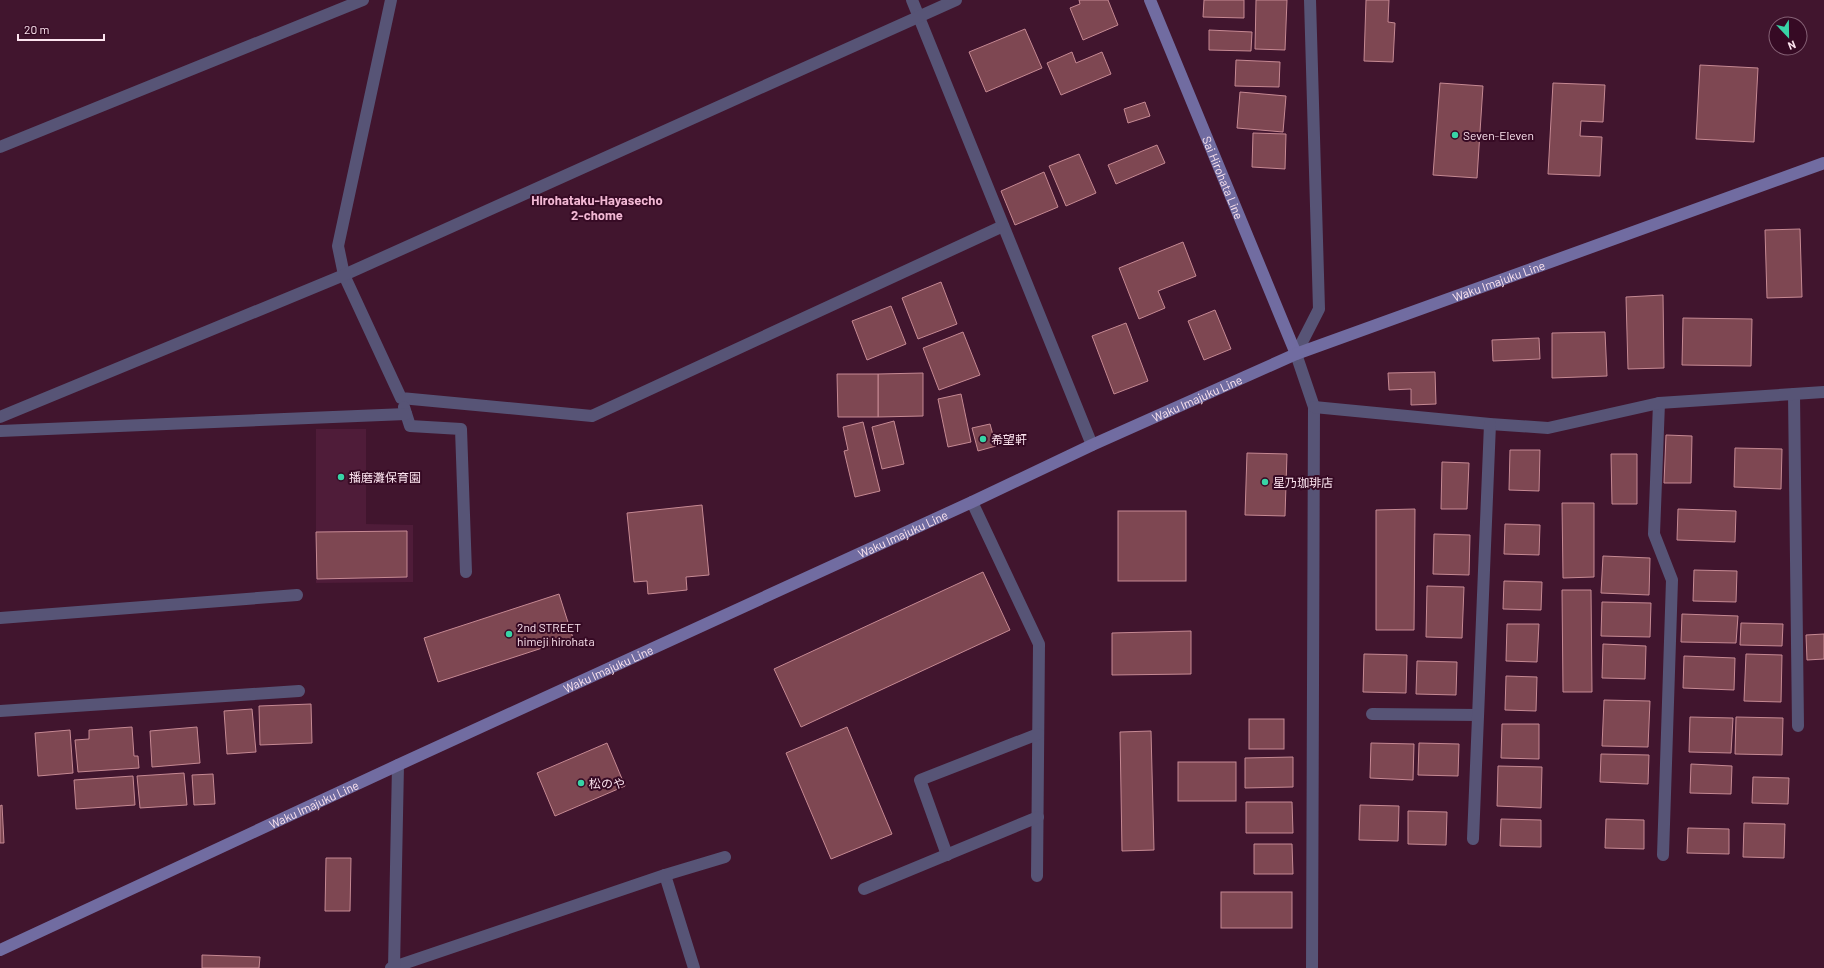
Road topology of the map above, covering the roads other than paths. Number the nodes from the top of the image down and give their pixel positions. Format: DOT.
graph roads {
  1 [pos="364,0"];
  2 [pos="391,0"];
  3 [pos="912,0"];
  4 [pos="956,0"];
  5 [pos="1150,0"];
  6 [pos="1310,0"];
  7 [pos="919,16"];
  8 [pos="0,147"];
  9 [pos="1824,163"];
  10 [pos="1004,226"];
  11 [pos="344,275"];
  12 [pos="1296,354"];
  13 [pos="1824,392"];
  14 [pos="1794,394"];
  15 [pos="401,398"];
  16 [pos="1660,403"];
  17 [pos="1314,407"];
  18 [pos="406,414"];
  19 [pos="0,417"];
  20 [pos="1490,424"];
  21 [pos="0,431"];
  22 [pos="1092,445"];
  23 [pos="972,502"];
  24 [pos="466,572"];
  25 [pos="297,595"];
  26 [pos="0,618"];
  27 [pos="299,691"];
  28 [pos="0,711"];
  29 [pos="1372,714"];
  30 [pos="1478,715"];
  31 [pos="1798,726"];
  32 [pos="1038,734"];
  33 [pos="398,765"];
  34 [pos="1038,817"];
  35 [pos="1473,839"];
  36 [pos="947,855"];
  37 [pos="1664,855"];
  38 [pos="725,858"];
  39 [pos="665,875"];
  40 [pos="1037,876"];
  41 [pos="864,889"];
  42 [pos="0,950"];
  43 [pos="393,967"];
  44 [pos="694,968"];
  45 [pos="1312,968"];
  1 -- 8 [label="street"];
  2 -- 11 [label="street"];
  3 -- 7 [label="street"];
  4 -- 7 [label="street"];
  5 -- 12 [label="main road, Sai Hirohata Line"];
  6 -- 12 [label="street"];
  7 -- 10 [label="street"];
  7 -- 11 [label="street"];
  9 -- 12 [label="main road, Waku Imajuku Line"];
  10 -- 15 [label="street"];
  10 -- 22 [label="street"];
  11 -- 15 [label="street"];
  11 -- 19 [label="street"];
  12 -- 17 [label="street"];
  12 -- 22 [label="main road, Waku Imajuku Line"];
  13 -- 14 [label="street"];
  14 -- 16 [label="street"];
  14 -- 31 [label="street"];
  15 -- 18 [label="street"];
  16 -- 20 [label="street"];
  16 -- 37 [label="street"];
  17 -- 20 [label="street"];
  17 -- 45 [label="street"];
  18 -- 21 [label="street"];
  18 -- 24 [label="street"];
  20 -- 30 [label="street"];
  22 -- 23 [label="main road, Waku Imajuku Line"];
  23 -- 32 [label="street"];
  23 -- 33 [label="main road, Waku Imajuku Line"];
  25 -- 26 [label="street"];
  27 -- 28 [label="street"];
  29 -- 30 [label="street"];
  30 -- 35 [label="street"];
  32 -- 34 [label="street"];
  32 -- 36 [label="street"];
  33 -- 42 [label="main road, Waku Imajuku Line"];
  33 -- 43 [label="street"];
  34 -- 36 [label="street"];
  34 -- 40 [label="street"];
  36 -- 41 [label="street"];
  38 -- 39 [label="street"];
  39 -- 43 [label="street"];
  39 -- 44 [label="street"];
}
